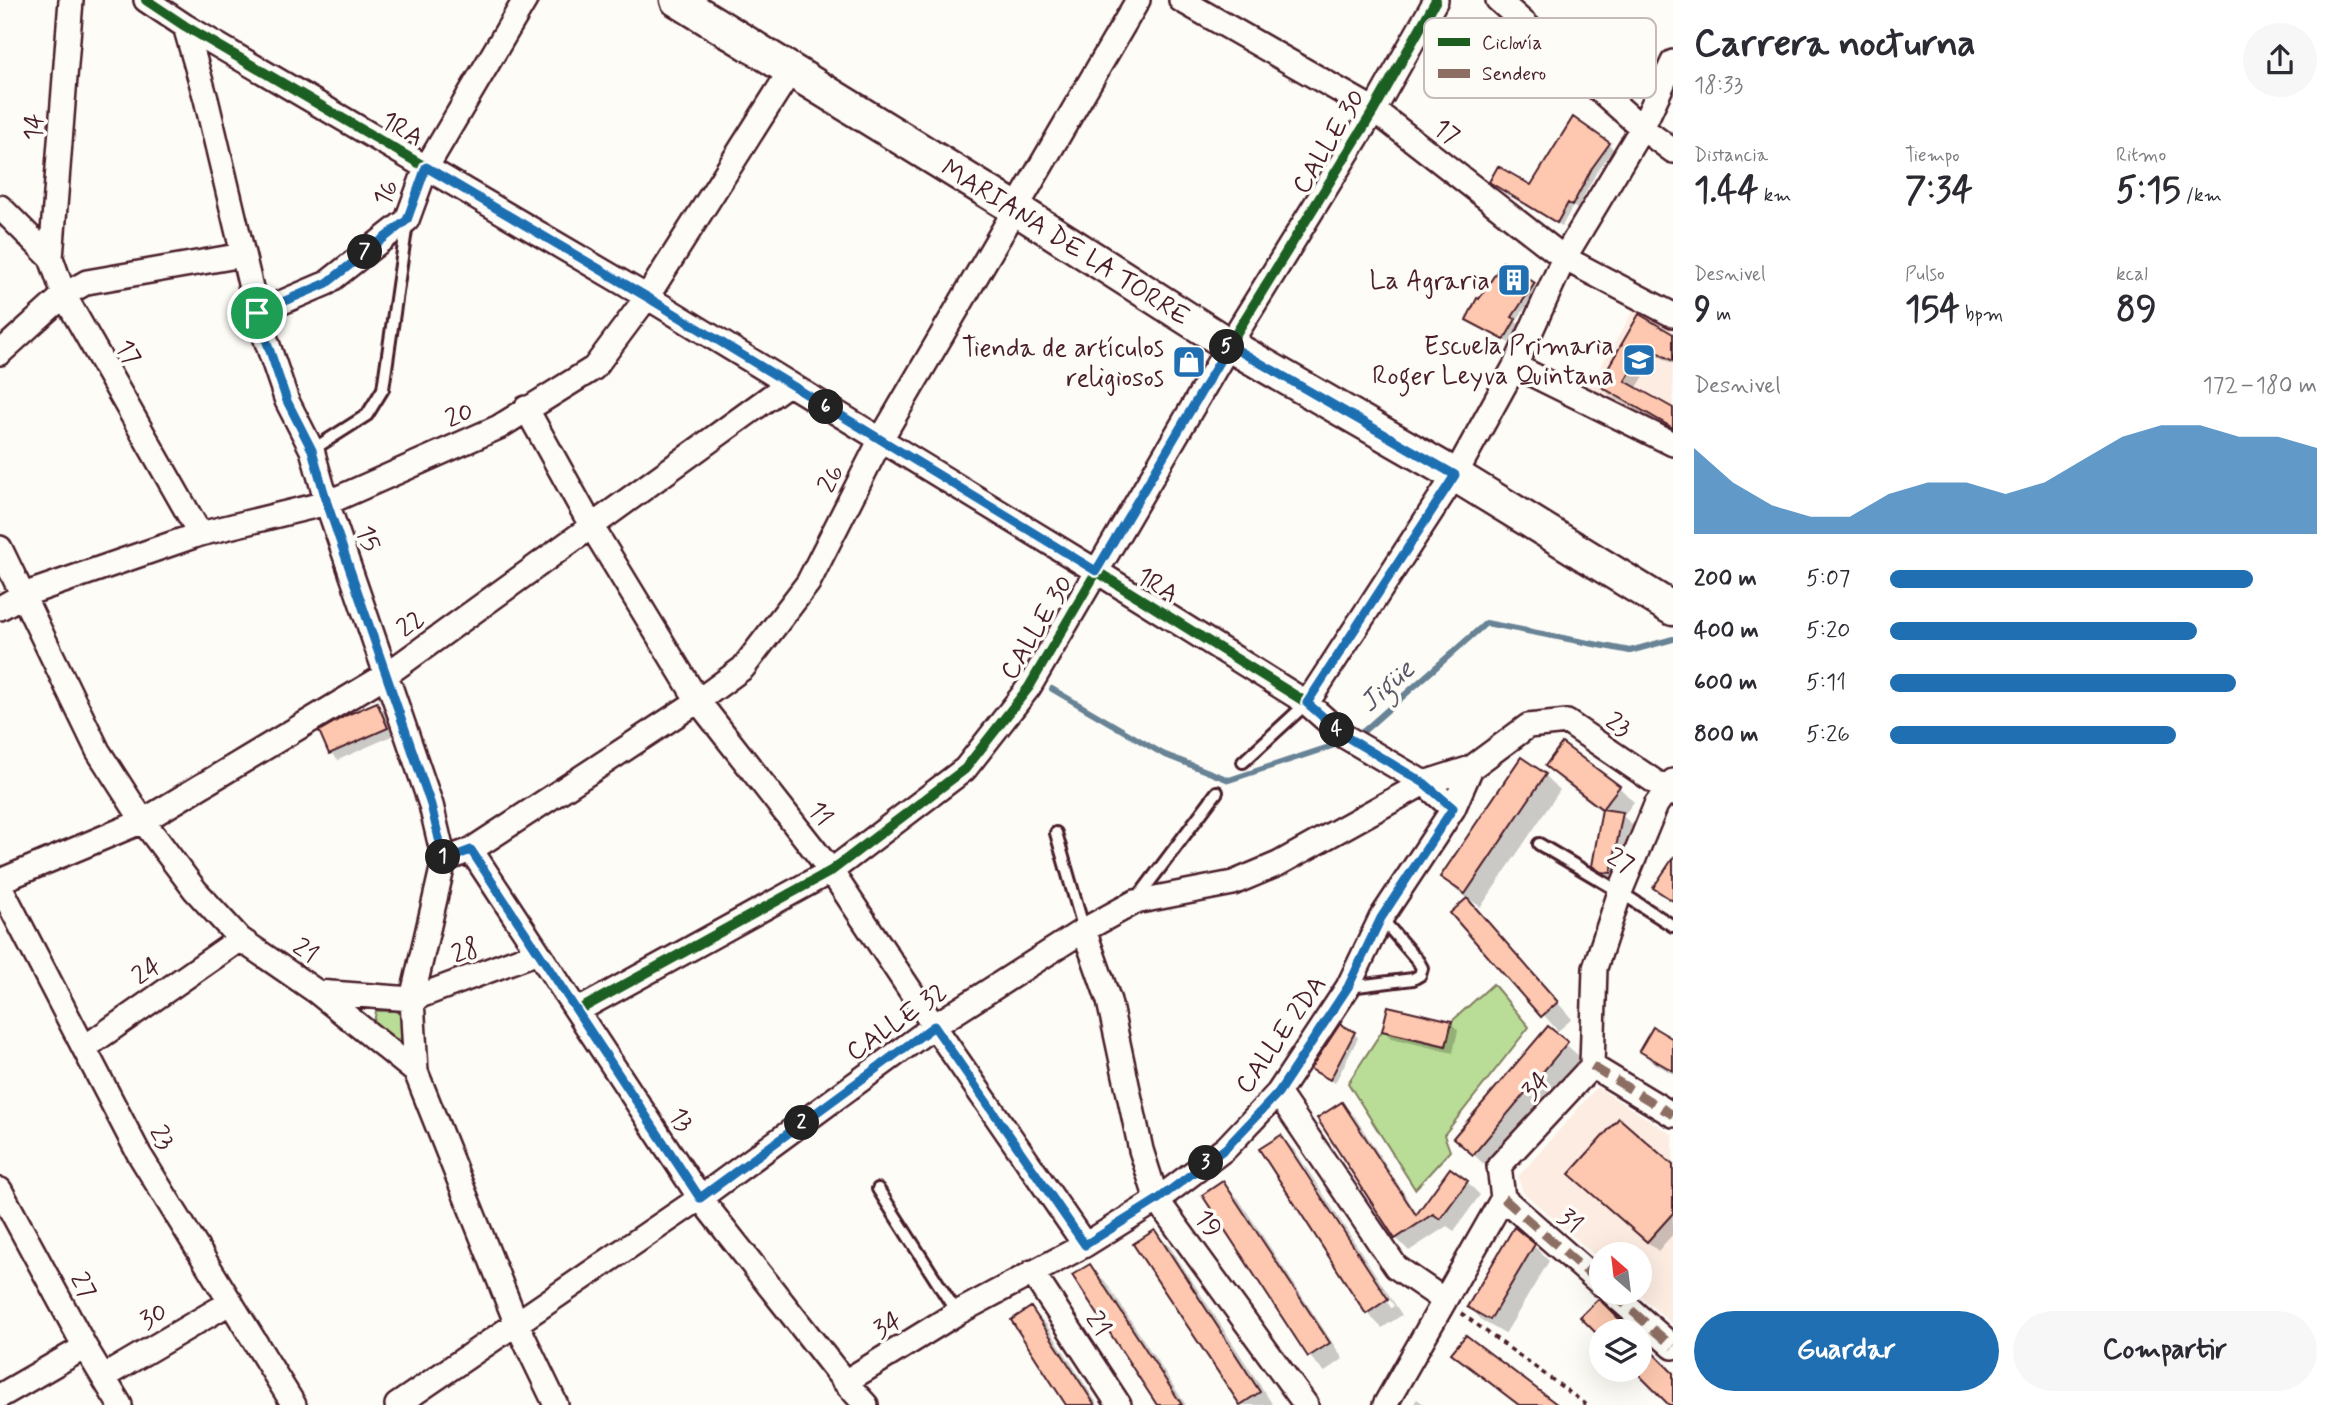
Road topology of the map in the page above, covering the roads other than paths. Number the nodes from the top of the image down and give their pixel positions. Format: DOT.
graph roads {
  1 [pos="71,0"];
  2 [pos="146,0"];
  3 [pos="525,0"];
  4 [pos="677,0"];
  5 [pos="1138,0"];
  6 [pos="1181,0"];
  7 [pos="1436,0"];
  8 [pos="1498,0"];
  9 [pos="1426,18"];
  10 [pos="1518,18"];
  11 [pos="1424,21"];
  12 [pos="185,26"];
  13 [pos="1673,62"];
  14 [pos="791,70"];
  15 [pos="1608,98"];
  16 [pos="1374,110"];
  17 [pos="1642,128"];
  18 [pos="1673,151"];
  19 [pos="426,167"];
  20 [pos="0,208"];
  21 [pos="1016,209"];
  22 [pos="407,220"];
  23 [pos="243,255"];
  24 [pos="51,258"];
  25 [pos="1564,258"];
  26 [pos="64,295"];
  27 [pos="647,297"];
  28 [pos="257,313"];
  29 [pos="1673,315"];
  30 [pos="1229,345"];
  31 [pos="0,353"];
  32 [pos="1515,366"];
  33 [pos="788,384"];
  34 [pos="526,408"];
  35 [pos="881,439"];
  36 [pos="1673,444"];
  37 [pos="312,450"];
  38 [pos="1455,475"];
  39 [pos="327,503"];
  40 [pos="592,527"];
  41 [pos="200,534"];
  42 [pos="0,548"];
  43 [pos="1096,571"];
  44 [pos="23,595"];
  45 [pos="0,608"];
  46 [pos="1673,609"];
  47 [pos="386,674"];
  48 [pos="698,701"];
  49 [pos="1307,703"];
  50 [pos="1528,726"];
  51 [pos="1243,762"];
  52 [pos="1471,768"];
  53 [pos="1424,783"];
  54 [pos="1671,788"];
  55 [pos="1217,792"];
  56 [pos="1453,808"];
  57 [pos="143,821"];
  58 [pos="1056,833"];
  59 [pos="1539,844"];
  60 [pos="471,850"];
  61 [pos="444,860"];
  62 [pos="831,871"];
  63 [pos="0,883"];
  64 [pos="1620,892"];
  65 [pos="1135,902"];
  66 [pos="1381,918"];
  67 [pos="1673,926"];
  68 [pos="1084,930"];
  69 [pos="240,939"];
  70 [pos="538,952"];
  71 [pos="1348,987"];
  72 [pos="317,992"];
  73 [pos="412,999"];
  74 [pos="577,1011"];
  75 [pos="934,1026"];
  76 [pos="84,1048"];
  77 [pos="1591,1066"];
  78 [pos="416,1072"];
  79 [pos="1278,1093"];
  80 [pos="1673,1115"];
  81 [pos="878,1189"];
  82 [pos="0,1190"];
  83 [pos="700,1198"];
  84 [pos="1503,1198"];
  85 [pos="1157,1200"];
  86 [pos="1085,1245"];
  87 [pos="1032,1272"];
  88 [pos="1589,1273"];
  89 [pos="1444,1300"];
  90 [pos="231,1302"];
  91 [pos="1627,1306"];
  92 [pos="957,1313"];
  93 [pos="516,1322"];
  94 [pos="85,1347"];
  95 [pos="1673,1347"];
  96 [pos="103,1377"];
  97 [pos="845,1382"];
  98 [pos="0,1396"];
  99 [pos="120,1405"];
  100 [pos="295,1405"];
  101 [pos="397,1405"];
  102 [pos="556,1405"];
  103 [pos="866,1405"];
  104 [pos="1119,1405"];
  105 [pos="1306,1405"];
  106 [pos="1385,1405"];
  1 -- 24 [label="street, 14"];
  2 -- 12 [label="street, 1RA"];
  3 -- 19 [label="street, 16"];
  4 -- 14 [label="street, MARIANA DE LA TORRE"];
  5 -- 21 [label="street, 26"];
  6 -- 16 [label="street, 17"];
  7 -- 9 [label="street, CALLE 30"];
  8 -- 10 [label="street"];
  11 -- 16 [label="street, CALLE 30"];
  12 -- 19 [label="street, 1RA"];
  12 -- 23 [label="street, 15"];
  13 -- 17 [label="street"];
  14 -- 21 [label="street, MARIANA DE LA TORRE"];
  14 -- 27 [label="street, 20"];
  15 -- 17 [label="street"];
  16 -- 25 [label="street, 17"];
  16 -- 30 [label="street, CALLE 30"];
  17 -- 18 [label="street"];
  17 -- 25 [label="street"];
  19 -- 22 [label="street, 16"];
  19 -- 27 [label="street, 1RA"];
  20 -- 24 [label="street, 17"];
  21 -- 30 [label="street, MARIANA DE LA TORRE"];
  21 -- 35 [label="street, 26"];
  22 -- 28 [label="street, 16"];
  22 -- 37 [label="lane"];
  23 -- 26 [label="street"];
  23 -- 28 [label="street, 15"];
  24 -- 26 [label="street, 17"];
  25 -- 29 [label="street, 17"];
  25 -- 32 [label="street"];
  26 -- 31 [label="street"];
  26 -- 41 [label="street, 17"];
  27 -- 33 [label="street, 1RA"];
  27 -- 34 [label="street, 20"];
  28 -- 37 [label="street, 15"];
  30 -- 38 [label="street, MARIANA DE LA TORRE"];
  30 -- 43 [label="street, CALLE 30"];
  32 -- 36 [label="street"];
  32 -- 38 [label="street"];
  33 -- 35 [label="street, 1RA"];
  33 -- 40 [label="street, 22"];
  34 -- 39 [label="street, 20"];
  34 -- 40 [label="street, 11"];
  35 -- 43 [label="street, 1RA"];
  35 -- 48 [label="street, 26"];
  37 -- 39 [label="street, 15"];
  38 -- 46 [label="street, MARIANA DE LA TORRE"];
  38 -- 49 [label="street"];
  39 -- 41 [label="street, 20"];
  39 -- 47 [label="street, 15"];
  40 -- 47 [label="street, 22"];
  40 -- 48 [label="street, 11"];
  41 -- 44 [label="street, 20"];
  42 -- 44 [label="street, 21"];
  43 -- 49 [label="street, 1RA"];
  43 -- 62 [label="street, CALLE 30"];
  44 -- 45 [label="street, 20"];
  44 -- 57 [label="street, 21"];
  47 -- 57 [label="street, 22"];
  47 -- 61 [label="street, 15"];
  48 -- 60 [label="street, 26"];
  48 -- 62 [label="street, 11"];
  49 -- 51 [label="lane"];
  49 -- 53 [label="street, 1RA"];
  50 -- 52 [label="street, CALLE 2DA"];
  50 -- 54 [label="street, 23"];
  52 -- 53 [label="street, CALLE 32"];
  52 -- 56 [label="street, CALLE 2DA"];
  53 -- 56 [label="street, 1RA"];
  53 -- 65 [label="street, CALLE 32"];
  54 -- 64 [label="street"];
  55 -- 65 [label="lane"];
  56 -- 66 [label="street, CALLE 2DA"];
  57 -- 63 [label="street, 22"];
  57 -- 69 [label="street, 21"];
  58 -- 68 [label="lane"];
  59 -- 64 [label="lane, 27"];
  60 -- 61 [label="street, 26"];
  60 -- 70 [label="street, 13"];
  61 -- 73 [label="street, 15"];
  62 -- 74 [label="street, CALLE 30"];
  62 -- 75 [label="street, 11"];
  63 -- 76 [label="street, 23"];
  64 -- 67 [label="lane, 27"];
  64 -- 77 [label="street"];
  65 -- 68 [label="street, CALLE 32"];
  66 -- 71 [label="street, CALLE 2DA"];
  66 -- 71 [label="lane"];
  68 -- 75 [label="street, CALLE 32"];
  68 -- 85 [label="street, 19"];
  69 -- 72 [label="street, 21"];
  69 -- 76 [label="street, 24"];
  70 -- 73 [label="street, 28"];
  70 -- 74 [label="street, 13"];
  71 -- 79 [label="street, CALLE 2DA"];
  72 -- 73 [label="street"];
  72 -- 78 [label="street, 21"];
  73 -- 78 [label="street, 15"];
  74 -- 83 [label="street, 13"];
  75 -- 83 [label="street, CALLE 32"];
  75 -- 86 [label="street, 11"];
  76 -- 90 [label="street, 23"];
  77 -- 80 [label="street"];
  77 -- 84 [label="street, 34"];
  78 -- 93 [label="street, 21"];
  79 -- 85 [label="street, CALLE 2DA"];
  79 -- 89 [label="street"];
  81 -- 92 [label="lane"];
  82 -- 94 [label="street, 27"];
  83 -- 93 [label="street, CALLE 32"];
  83 -- 97 [label="street, 13"];
  84 -- 88 [label="street, 31"];
  84 -- 89 [label="street"];
  85 -- 86 [label="street, CALLE 2DA"];
  85 -- 105 [label="street, 19"];
  86 -- 87 [label="street, CALLE 2DA"];
  87 -- 92 [label="street, CALLE 2DA"];
  87 -- 104 [label="street, 21"];
  89 -- 106 [label="street"];
  90 -- 96 [label="street, 30"];
  90 -- 100 [label="street, 23"];
  91 -- 95 [label="street"];
  92 -- 97 [label="street, 34"];
  93 -- 101 [label="street, CALLE 32"];
  93 -- 102 [label="street, 21"];
  94 -- 96 [label="street, 27"];
  94 -- 98 [label="street"];
  96 -- 99 [label="street, 27"];
  97 -- 103 [label="street, 13"];
}
